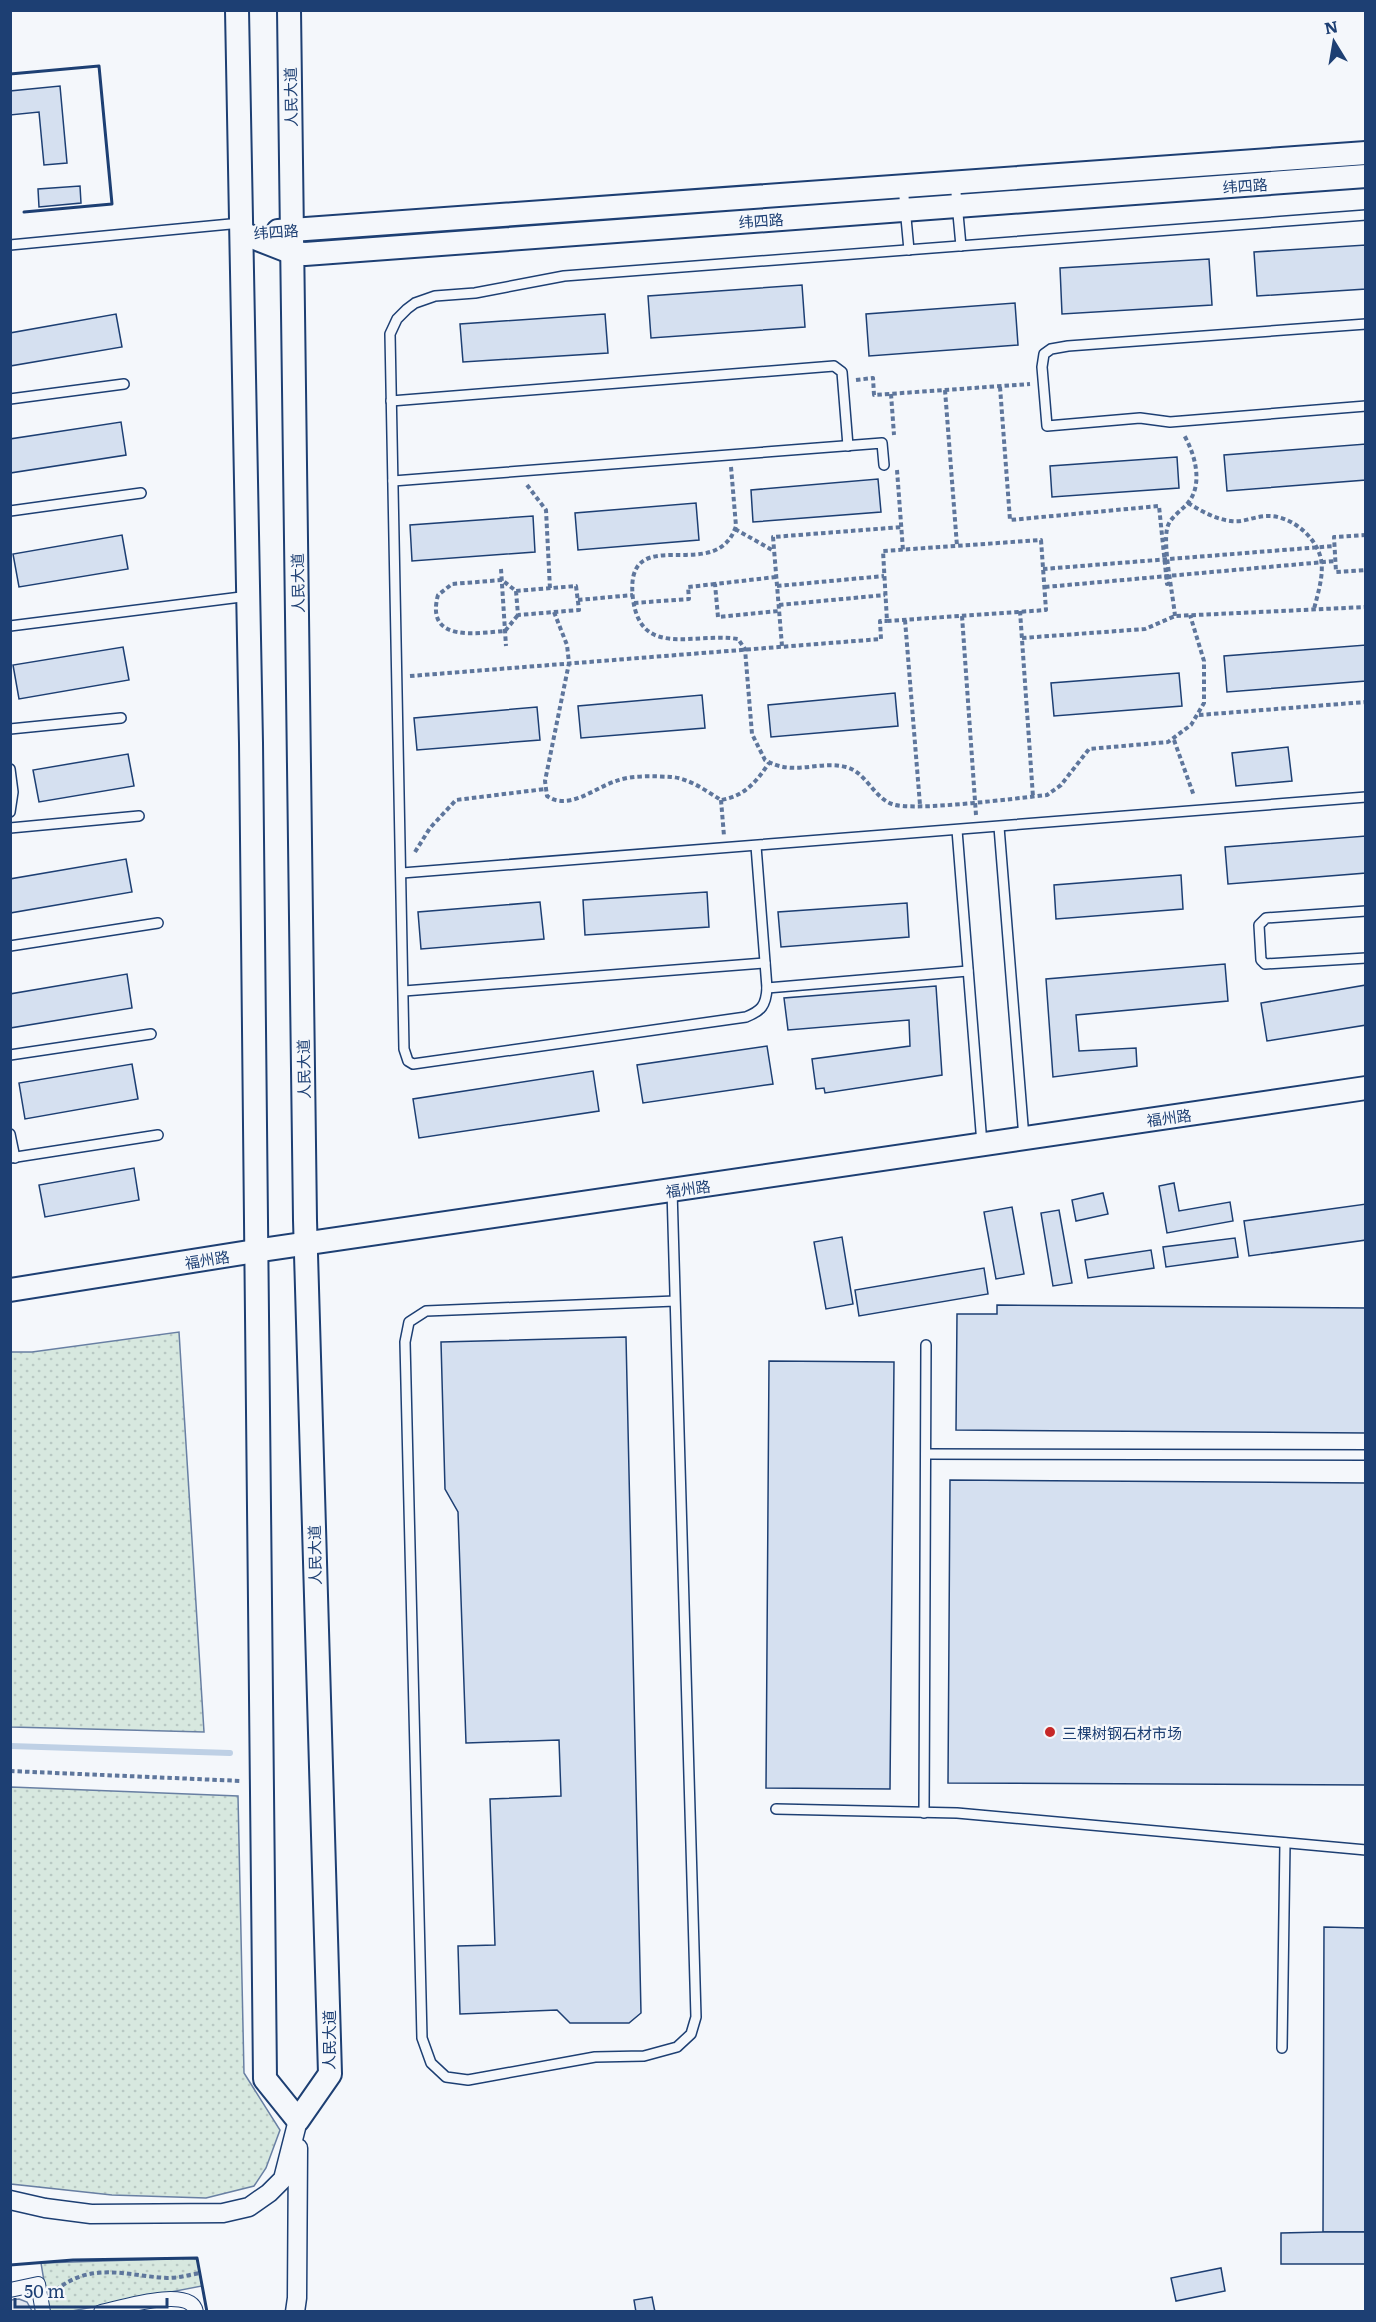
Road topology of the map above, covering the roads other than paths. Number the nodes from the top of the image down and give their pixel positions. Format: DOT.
graph roads {
  1 [pos="237,10"];
  2 [pos="289,10"];
  3 [pos="1365,153"];
  4 [pos="1365,176"];
  5 [pos="955,181"];
  6 [pos="903,186"];
  7 [pos="957,205"];
  8 [pos="905,209"];
  9 [pos="1365,215"];
  10 [pos="242,228"];
  11 [pos="292,230"];
  12 [pos="10,233"];
  13 [pos="11,245"];
  14 [pos="961,246"];
  15 [pos="909,250"];
  16 [pos="293,253"];
  17 [pos="1365,324"];
  18 [pos="124,384"];
  19 [pos="10,399"];
  20 [pos="392,401"];
  21 [pos="1365,406"];
  22 [pos="848,446"];
  23 [pos="884,465"];
  24 [pos="393,481"];
  25 [pos="141,493"];
  26 [pos="10,511"];
  27 [pos="249,596"];
  28 [pos="10,626"];
  29 [pos="121,718"];
  30 [pos="10,729"];
  31 [pos="10,769"];
  32 [pos="1365,797"];
  33 [pos="10,812"];
  34 [pos="139,816"];
  35 [pos="999,827"];
  36 [pos="10,828"];
  37 [pos="957,830"];
  38 [pos="756,846"];
  39 [pos="402,873"];
  40 [pos="1365,911"];
  41 [pos="158,923"];
  42 [pos="10,946"];
  43 [pos="1365,958"];
  44 [pos="765,963"];
  45 [pos="968,971"];
  46 [pos="767,988"];
  47 [pos="404,991"];
  48 [pos="151,1034"];
  49 [pos="10,1055"];
  50 [pos="1365,1088"];
  51 [pos="10,1134"];
  52 [pos="158,1135"];
  53 [pos="1024,1138"];
  54 [pos="982,1144"];
  55 [pos="13,1158"];
  56 [pos="672,1190"];
  57 [pos="306,1244"];
  58 [pos="255,1251"];
  59 [pos="10,1290"];
  60 [pos="675,1301"];
  61 [pos="926,1345"];
  62 [pos="926,1454"];
  63 [pos="1365,1455"];
  64 [pos="776,1809"];
  65 [pos="924,1813"];
  66 [pos="1285,1843"];
  67 [pos="1365,1850"];
  68 [pos="1282,2048"];
  69 [pos="298,2120"];
  70 [pos="10,2200"];
  71 [pos="10,2290"];
  72 [pos="42,2307"];
  73 [pos="100,2312"];
  74 [pos="196,2312"];
  75 [pos="295,2312"];
  1 -- 10 [label="street"];
  2 -- 11 [label="street, 人民大道"];
  3 -- 5 [label="street, 纬四路"];
  4 -- 7 [label="street, 纬四路"];
  5 -- 6 [label="street, 纬四路"];
  5 -- 7 [label="lane"];
  6 -- 8 [label="lane"];
  6 -- 11 [label="street, 纬四路"];
  7 -- 8 [label="street, 纬四路"];
  7 -- 14 [label="lane"];
  8 -- 15 [label="lane"];
  8 -- 16 [label="street, 纬四路"];
  9 -- 14 [label="lane"];
  10 -- 11 [label="street, 纬四路"];
  10 -- 13 [label="lane"];
  10 -- 16 [label="street, 纬四路"];
  10 -- 27 [label="street"];
  11 -- 16 [label="street, 人民大道"];
  12 -- 13 [label="lane"];
  14 -- 15 [label="lane"];
  15 -- 20 [label="lane"];
  16 -- 57 [label="street, 人民大道"];
  17 -- 21 [label="lane"];
  18 -- 19 [label="lane"];
  20 -- 22 [label="lane"];
  20 -- 24 [label="lane"];
  22 -- 23 [label="lane"];
  22 -- 24 [label="lane"];
  24 -- 39 [label="lane"];
  25 -- 26 [label="lane"];
  27 -- 28 [label="lane"];
  27 -- 58 [label="street"];
  29 -- 30 [label="lane"];
  31 -- 33 [label="lane"];
  32 -- 35 [label="lane"];
  34 -- 36 [label="lane"];
  35 -- 37 [label="lane"];
  35 -- 53 [label="lane"];
  37 -- 38 [label="lane"];
  37 -- 45 [label="lane"];
  38 -- 39 [label="lane"];
  38 -- 44 [label="lane"];
  39 -- 47 [label="lane"];
  40 -- 43 [label="lane"];
  41 -- 42 [label="lane"];
  44 -- 46 [label="lane"];
  44 -- 47 [label="lane"];
  45 -- 46 [label="lane"];
  45 -- 54 [label="lane"];
  46 -- 47 [label="lane"];
  48 -- 49 [label="lane"];
  50 -- 53 [label="street, 福州路"];
  51 -- 55 [label="lane"];
  52 -- 55 [label="lane"];
  53 -- 54 [label="street, 福州路"];
  54 -- 56 [label="street, 福州路"];
  56 -- 57 [label="street, 福州路"];
  56 -- 60 [label="lane"];
  57 -- 58 [label="street, 福州路"];
  57 -- 69 [label="street, 人民大道"];
  58 -- 59 [label="street, 福州路"];
  58 -- 69 [label="street"];
  60 -- 60 [label="lane"];
  61 -- 62 [label="lane"];
  62 -- 63 [label="lane"];
  62 -- 65 [label="lane"];
  64 -- 65 [label="lane"];
  65 -- 66 [label="lane"];
  66 -- 67 [label="lane"];
  66 -- 68 [label="lane"];
  69 -- 70 [label="street"];
  69 -- 75 [label="street"];
  71 -- 72 [label="street"];
  73 -- 74 [label="street"];
}
